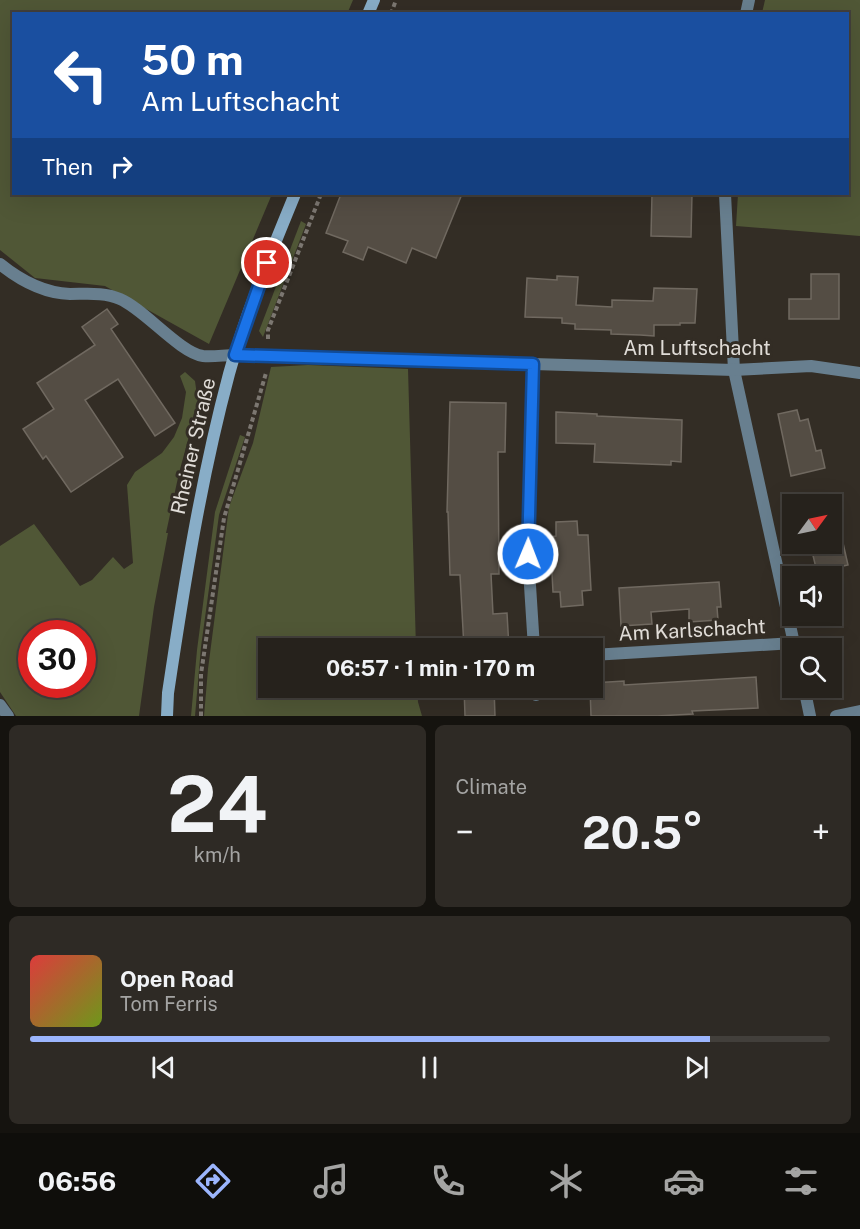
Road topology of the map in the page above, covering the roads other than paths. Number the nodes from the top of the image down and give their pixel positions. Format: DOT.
graph roads {
  1 [pos="295,195"];
  2 [pos="725,195"];
  3 [pos="0,264"];
  4 [pos="235,355"];
  5 [pos="533,364"];
  6 [pos="734,370"];
  7 [pos="860,373"];
  8 [pos="533,638"];
  9 [pos="793,638"];
  10 [pos="782,647"];
  11 [pos="603,655"];
  12 [pos="168,693"];
  13 [pos="806,698"];
  14 [pos="0,705"];
  15 [pos="860,711"];
  16 [pos="8,716"];
  17 [pos="158,716"];
  18 [pos="167,716"];
  19 [pos="810,716"];
  20 [pos="836,716"];
  1 -- 4 [label="main road, Rheiner Straße"];
  2 -- 6 [label="street, Am Karlschacht"];
  3 -- 4 [label="street, Am Luftschacht"];
  4 -- 5 [label="street, Am Luftschacht"];
  4 -- 12 [label="main road, Rheiner Straße"];
  5 -- 6 [label="street, Am Luftschacht"];
  5 -- 8 [label="street"];
  6 -- 7 [label="street, Am Luftschacht"];
  6 -- 9 [label="street, Am Karlschacht"];
  10 -- 11 [label="street, Am Karlschacht"];
  12 -- 17 [label="main road"];
  12 -- 18 [label="main road, Rheiner Straße"];
  13 -- 19 [label="street"];
  14 -- 16 [label="street"];
  15 -- 20 [label="street"];
}
